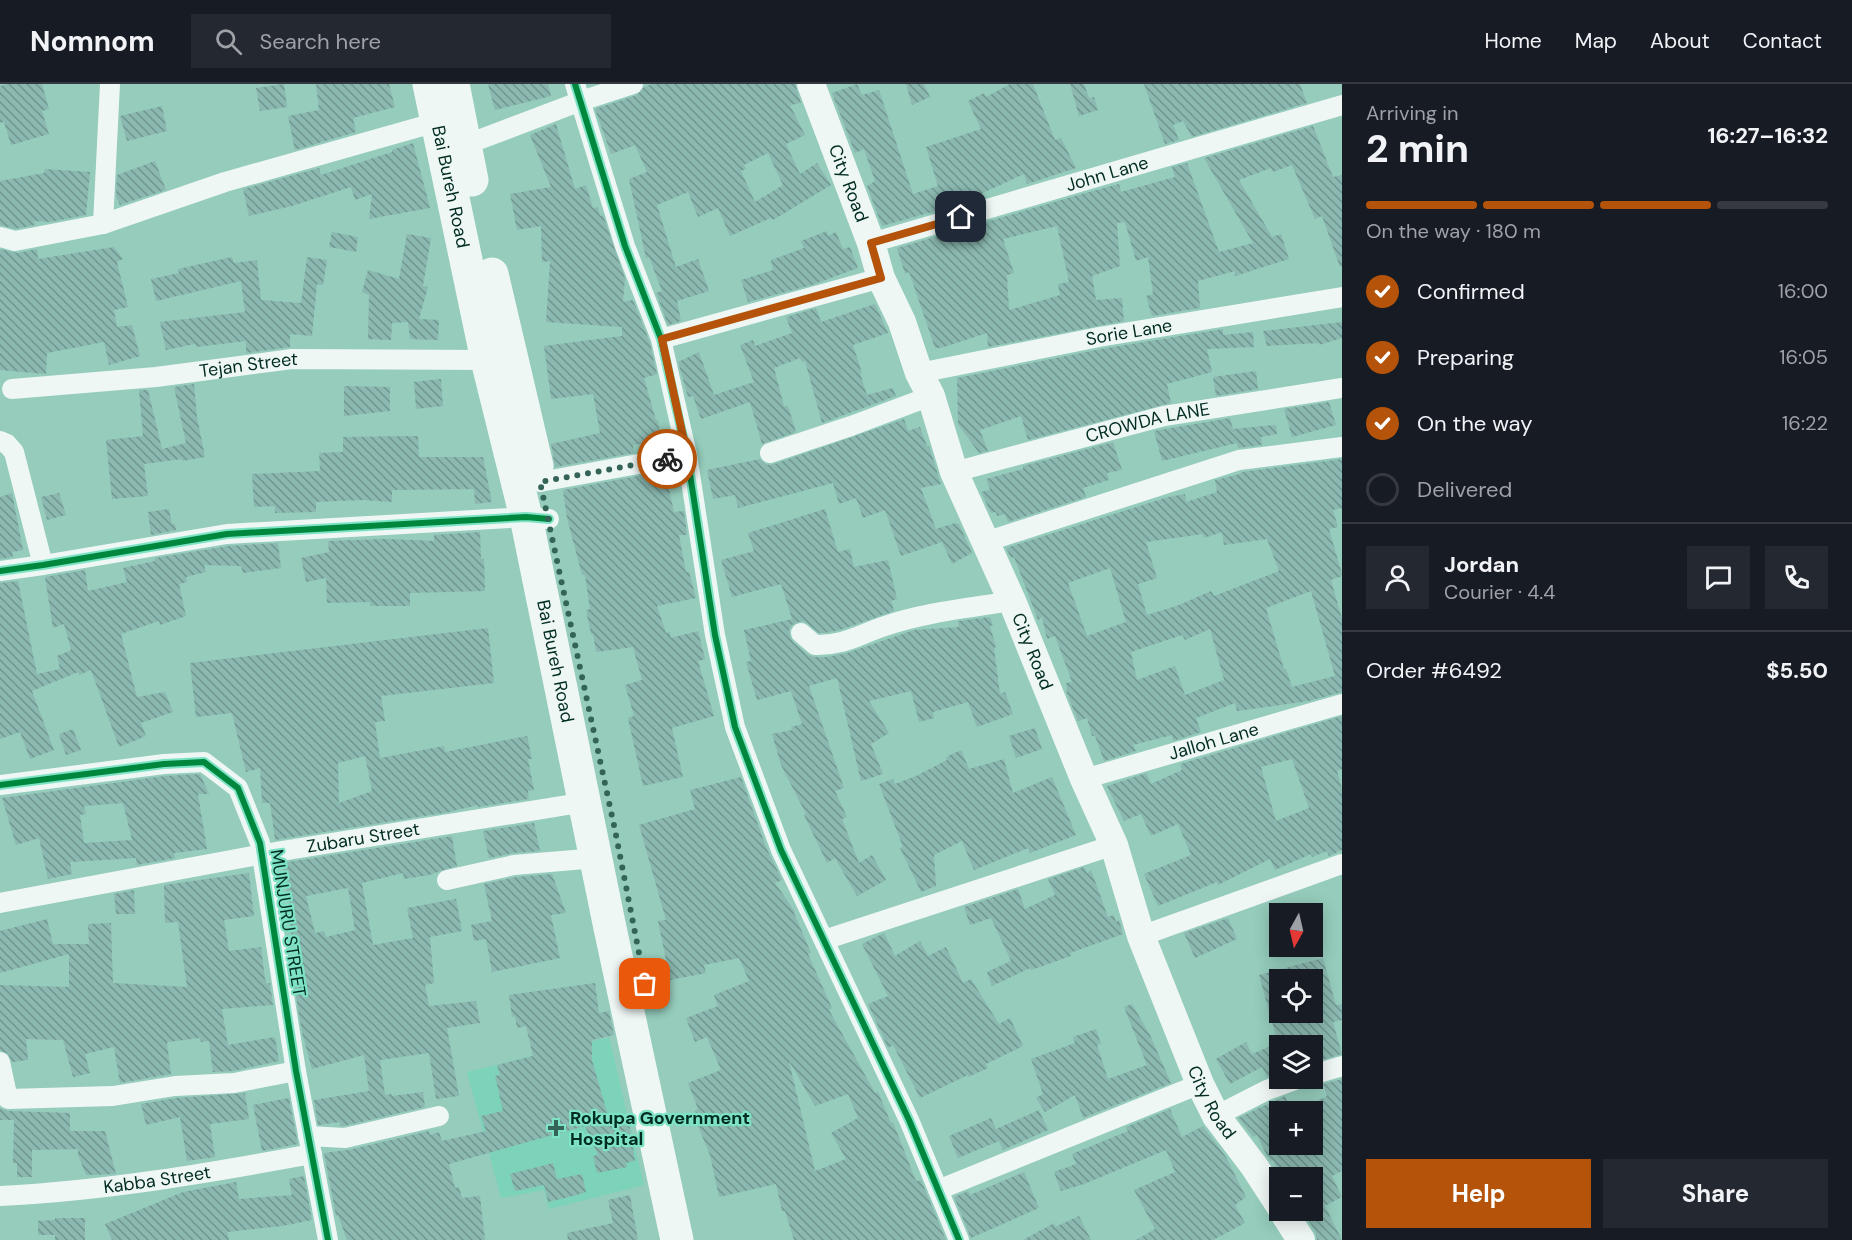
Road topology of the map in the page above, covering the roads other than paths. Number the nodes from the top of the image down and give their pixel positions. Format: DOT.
graph roads {
  1 [pos="110,84"];
  2 [pos="429,84"];
  3 [pos="453,84"];
  4 [pos="633,84"];
  5 [pos="811,84"];
  6 [pos="578,93"];
  7 [pos="1342,105"];
  8 [pos="437,122"];
  9 [pos="465,145"];
  10 [pos="103,224"];
  11 [pos="0,237"];
  12 [pos="871,243"];
  13 [pos="881,278"];
  14 [pos="1342,297"];
  15 [pos="662,339"];
  16 [pos="487,360"];
  17 [pos="925,385"];
  18 [pos="1342,388"];
  19 [pos="12,389"];
  20 [pos="0,441"];
  21 [pos="1342,447"];
  22 [pos="770,453"];
  23 [pos="687,455"];
  24 [pos="954,472"];
  25 [pos="540,482"];
  26 [pos="538,518"];
  27 [pos="985,542"];
  28 [pos="43,566"];
  29 [pos="0,571"];
  30 [pos="1012,601"];
  31 [pos="801,633"];
  32 [pos="1342,704"];
  33 [pos="1084,779"];
  34 [pos="0,785"];
  35 [pos="586,802"];
  36 [pos="1114,844"];
  37 [pos="263,854"];
  38 [pos="597,858"];
  39 [pos="1342,864"];
  40 [pos="447,880"];
  41 [pos="0,903"];
  42 [pos="1141,936"];
  43 [pos="824,940"];
  44 [pos="0,1062"];
  45 [pos="1342,1066"];
  46 [pos="296,1071"];
  47 [pos="1323,1071"];
  48 [pos="1200,1084"];
  49 [pos="1270,1089"];
  50 [pos="4,1099"];
  51 [pos="439,1116"];
  52 [pos="1216,1116"];
  53 [pos="310,1145"];
  54 [pos="1269,1189"];
  55 [pos="938,1190"];
  56 [pos="0,1196"];
  57 [pos="1289,1221"];
  58 [pos="328,1240"];
  59 [pos="677,1240"];
  60 [pos="700,1240"];
  61 [pos="958,1240"];
  62 [pos="1301,1240"];
  1 -- 10 [label="street"];
  2 -- 8 [label="highway, Bai Bureh Road"];
  3 -- 9 [label="highway, Bai Bureh Road"];
  4 -- 6 [label="street"];
  5 -- 12 [label="main road, City Road"];
  6 -- 9 [label="street"];
  6 -- 15 [label="street"];
  7 -- 12 [label="street, John Lane"];
  8 -- 10 [label="street"];
  8 -- 16 [label="highway, Bai Bureh Road"];
  9 -- 25 [label="highway, Bai Bureh Road"];
  10 -- 11 [label="street"];
  12 -- 13 [label="main road, City Road"];
  13 -- 15 [label="street"];
  13 -- 17 [label="main road, City Road"];
  14 -- 17 [label="street, Sorie Lane"];
  15 -- 23 [label="street"];
  16 -- 19 [label="street, Tejan Street"];
  16 -- 26 [label="highway, Bai Bureh Road"];
  17 -- 22 [label="street, Sorie Lane"];
  17 -- 24 [label="main road, City Road"];
  18 -- 24 [label="street, CROWDA LANE"];
  20 -- 28 [label="street"];
  21 -- 27 [label="street"];
  23 -- 25 [label="street"];
  23 -- 43 [label="street"];
  24 -- 27 [label="main road, City Road"];
  25 -- 26 [label="highway, Bai Bureh Road"];
  26 -- 28 [label="street"];
  26 -- 35 [label="highway, Bai Bureh Road"];
  26 -- 60 [label="highway, Bai Bureh Road"];
  27 -- 30 [label="main road, City Road"];
  28 -- 29 [label="street"];
  30 -- 31 [label="street"];
  30 -- 33 [label="main road, City Road"];
  32 -- 33 [label="street, Jalloh Lane"];
  33 -- 36 [label="main road, City Road"];
  34 -- 37 [label="street, MUNJURU STREET"];
  35 -- 37 [label="street, Zubaru Street"];
  35 -- 38 [label="highway, Bai Bureh Road"];
  36 -- 42 [label="main road, City Road"];
  36 -- 43 [label="street"];
  37 -- 41 [label="street, Zubaru Street"];
  37 -- 46 [label="street, MUNJURU STREET"];
  38 -- 40 [label="street"];
  38 -- 59 [label="highway, Bai Bureh Road"];
  39 -- 42 [label="street"];
  42 -- 48 [label="main road, City Road"];
  43 -- 55 [label="street"];
  44 -- 50 [label="street"];
  45 -- 47 [label="street"];
  46 -- 50 [label="street"];
  46 -- 53 [label="street, MUNJURU STREET"];
  48 -- 52 [label="main road, City Road"];
  48 -- 55 [label="street"];
  49 -- 52 [label="street"];
  51 -- 53 [label="street, Kabba Street"];
  52 -- 54 [label="main road, City Road"];
  53 -- 56 [label="street, Kabba Street"];
  53 -- 58 [label="street, MUNJURU STREET"];
  55 -- 61 [label="street"];
  57 -- 62 [label="main road"];
}
